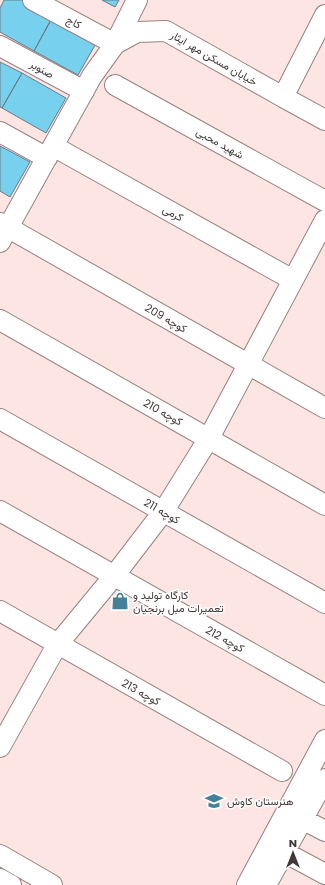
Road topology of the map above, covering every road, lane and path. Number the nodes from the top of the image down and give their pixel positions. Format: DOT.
graph roads {
  1 [pos="33,0"];
  2 [pos="137,0"];
  3 [pos="322,28"];
  4 [pos="115,44"];
  5 [pos="0,46"];
  6 [pos="115,85"];
  7 [pos="84,91"];
  8 [pos="283,97"];
  9 [pos="325,120"];
  10 [pos="0,132"];
  11 [pos="50,152"];
  12 [pos="325,201"];
  13 [pos="325,220"];
  14 [pos="3,231"];
  15 [pos="293,280"];
  16 [pos="0,320"];
  17 [pos="248,365"];
  18 [pos="325,408"];
  19 [pos="0,419"];
  20 [pos="209,438"];
  21 [pos="325,505"];
  22 [pos="0,511"];
  23 [pos="163,512"];
  24 [pos="114,576"];
  25 [pos="325,603"];
  26 [pos="0,612"];
  27 [pos="57,645"];
  28 [pos="325,695"];
  29 [pos="6,726"];
  30 [pos="325,740"];
  31 [pos="0,748"];
  32 [pos="282,771"];
  33 [pos="325,779"];
  34 [pos="302,819"];
  35 [pos="325,831"];
  36 [pos="284,852"];
  37 [pos="0,855"];
  38 [pos="325,874"];
  39 [pos="0,879"];
  40 [pos="11,885"];
  41 [pos="52,885"];
  42 [pos="247,885"];
  43 [pos="266,885"];
  1 -- 4 [label="street, کاج"];
  2 -- 4 [label="street"];
  3 -- 8 [label="street"];
  4 -- 7 [label="street, خیابان مسکن مهر ایثار"];
  4 -- 8 [label="street, خیابان مسکن مهر ایثار"];
  5 -- 7 [label="street, صنوبر"];
  6 -- 12 [label="street, شهید محبی"];
  7 -- 11 [label="street, خیابان مسکن مهر ایثار"];
  8 -- 9 [label="street, خیابان مسکن مهر ایثار"];
  10 -- 11 [label="street, کرمی"];
  11 -- 14 [label="street, خیابان مسکن مهر ایثار"];
  11 -- 15 [label="street, کرمی"];
  13 -- 15 [label="street"];
  14 -- 17 [label="street, کوچه 209"];
  15 -- 17 [label="street"];
  16 -- 20 [label="street, کوچه 210"];
  17 -- 18 [label="street, کوچه 209"];
  17 -- 20 [label="street"];
  19 -- 23 [label="street, کوچه 211"];
  20 -- 21 [label="street, کوچه 210"];
  20 -- 23 [label="street"];
  22 -- 24 [label="street, کوچه 212"];
  23 -- 24 [label="street"];
  23 -- 25 [label="street, کوچه 211"];
  24 -- 27 [label="street"];
  24 -- 28 [label="street, کوچه 212"];
  26 -- 27 [label="street, کوچه 213"];
  27 -- 29 [label="street"];
  27 -- 32 [label="street, کوچه 213"];
  29 -- 31 [label="street"];
  30 -- 42 [label="street"];
  33 -- 34 [label="street"];
  34 -- 35 [label="street"];
  34 -- 36 [label="street"];
  36 -- 38 [label="street"];
  36 -- 43 [label="street"];
  37 -- 41 [label="street"];
  39 -- 40 [label="street"];
}
